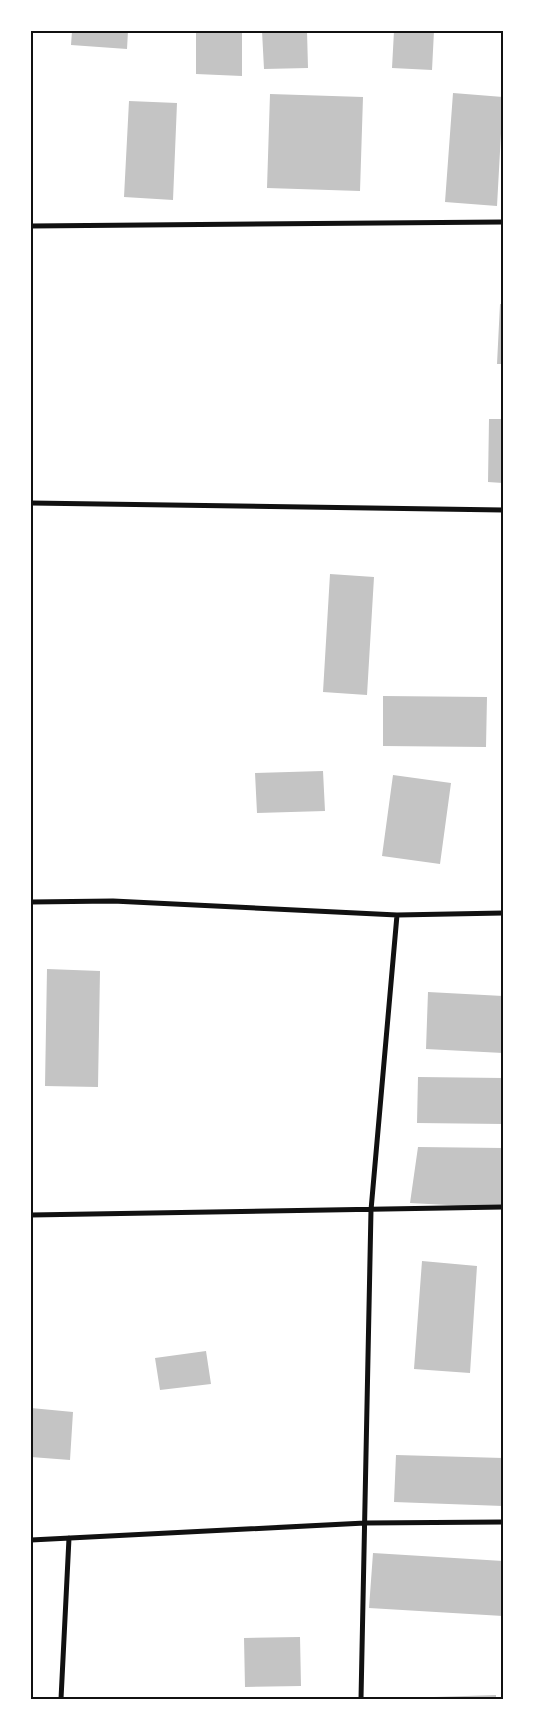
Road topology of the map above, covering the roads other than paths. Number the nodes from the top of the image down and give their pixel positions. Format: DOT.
graph roads {
  1 [pos="503,222"];
  2 [pos="31,226"];
  3 [pos="31,503"];
  4 [pos="503,510"];
  5 [pos="31,902"];
  6 [pos="503,913"];
  7 [pos="397,915"];
  8 [pos="503,1207"];
  9 [pos="371,1210"];
  10 [pos="31,1215"];
  11 [pos="503,1522"];
  12 [pos="365,1523"];
  13 [pos="68,1538"];
  14 [pos="31,1540"];
  15 [pos="61,1699"];
  16 [pos="362,1699"];
  1 -- 2 [label="street"];
  3 -- 4 [label="street"];
  5 -- 7 [label="street"];
  6 -- 7 [label="street"];
  7 -- 9 [label="street"];
  8 -- 9 [label="street"];
  9 -- 10 [label="street"];
  9 -- 12 [label="street"];
  11 -- 12 [label="street"];
  12 -- 13 [label="street"];
  12 -- 16 [label="street"];
  13 -- 14 [label="street"];
  13 -- 15 [label="street"];
}
